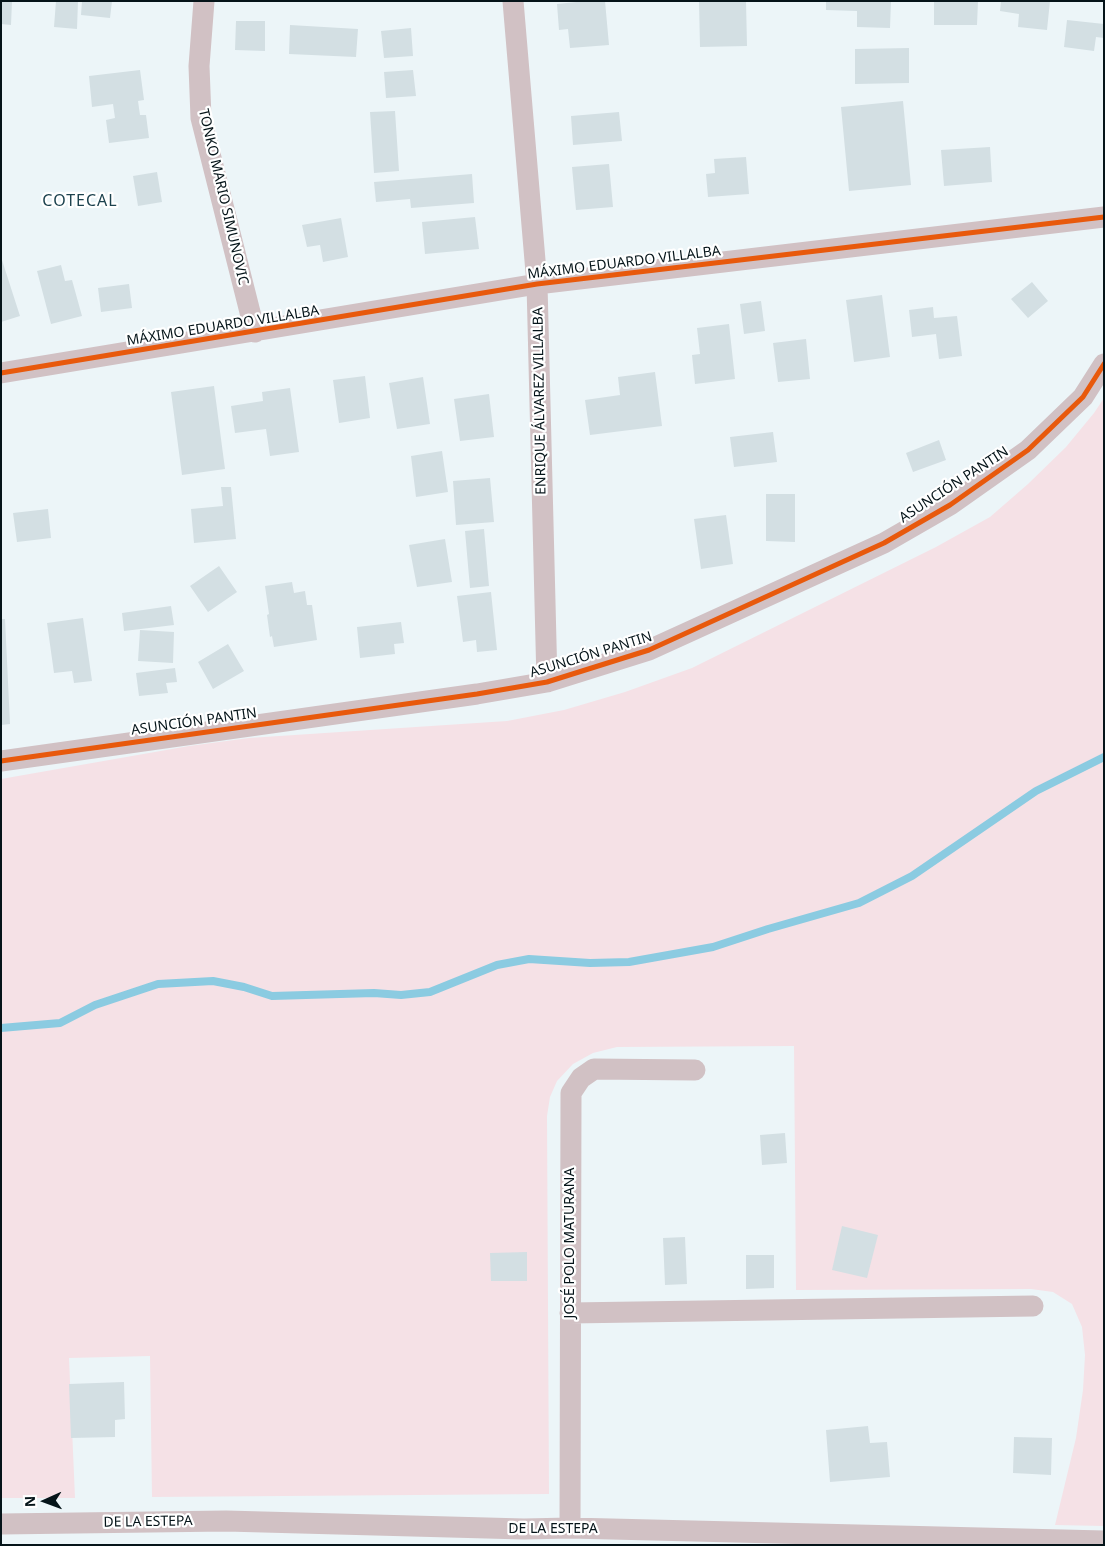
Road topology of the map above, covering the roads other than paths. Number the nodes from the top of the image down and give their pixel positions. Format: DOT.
graph roads {
  1 [pos="204,1"];
  2 [pos="513,1"];
  3 [pos="1104,217"];
  4 [pos="537,284"];
  5 [pos="255,332"];
  6 [pos="1104,364"];
  7 [pos="1,374"];
  8 [pos="547,682"];
  9 [pos="1,761"];
  10 [pos="695,1070"];
  11 [pos="1033,1306"];
  12 [pos="570,1313"];
  13 [pos="1,1524"];
  14 [pos="570,1528"];
  15 [pos="519,1537"];
  16 [pos="1104,1541"];
  1 -- 5 [label="street, TONKO MARIO SIMUNOVIC"];
  2 -- 4 [label="street, ENRIQUE ÁLVAREZ VILLALBA"];
  3 -- 4 [label="street, MÁXIMO EDUARDO VILLALBA"];
  4 -- 5 [label="street, MÁXIMO EDUARDO VILLALBA"];
  4 -- 8 [label="street, ENRIQUE ÁLVAREZ VILLALBA"];
  5 -- 7 [label="street, MÁXIMO EDUARDO VILLALBA"];
  6 -- 8 [label="street, ASUNCIÓN PANTIN"];
  8 -- 9 [label="street, ASUNCIÓN PANTIN"];
  10 -- 12 [label="street, JOSÉ POLO MATURANA"];
  11 -- 12 [label="street"];
  12 -- 14 [label="street, JOSÉ POLO MATURANA"];
  13 -- 15 [label="street, DE LA ESTEPA"];
  14 -- 15 [label="street, DE LA ESTEPA"];
  14 -- 16 [label="street, DE LA ESTEPA"];
}
